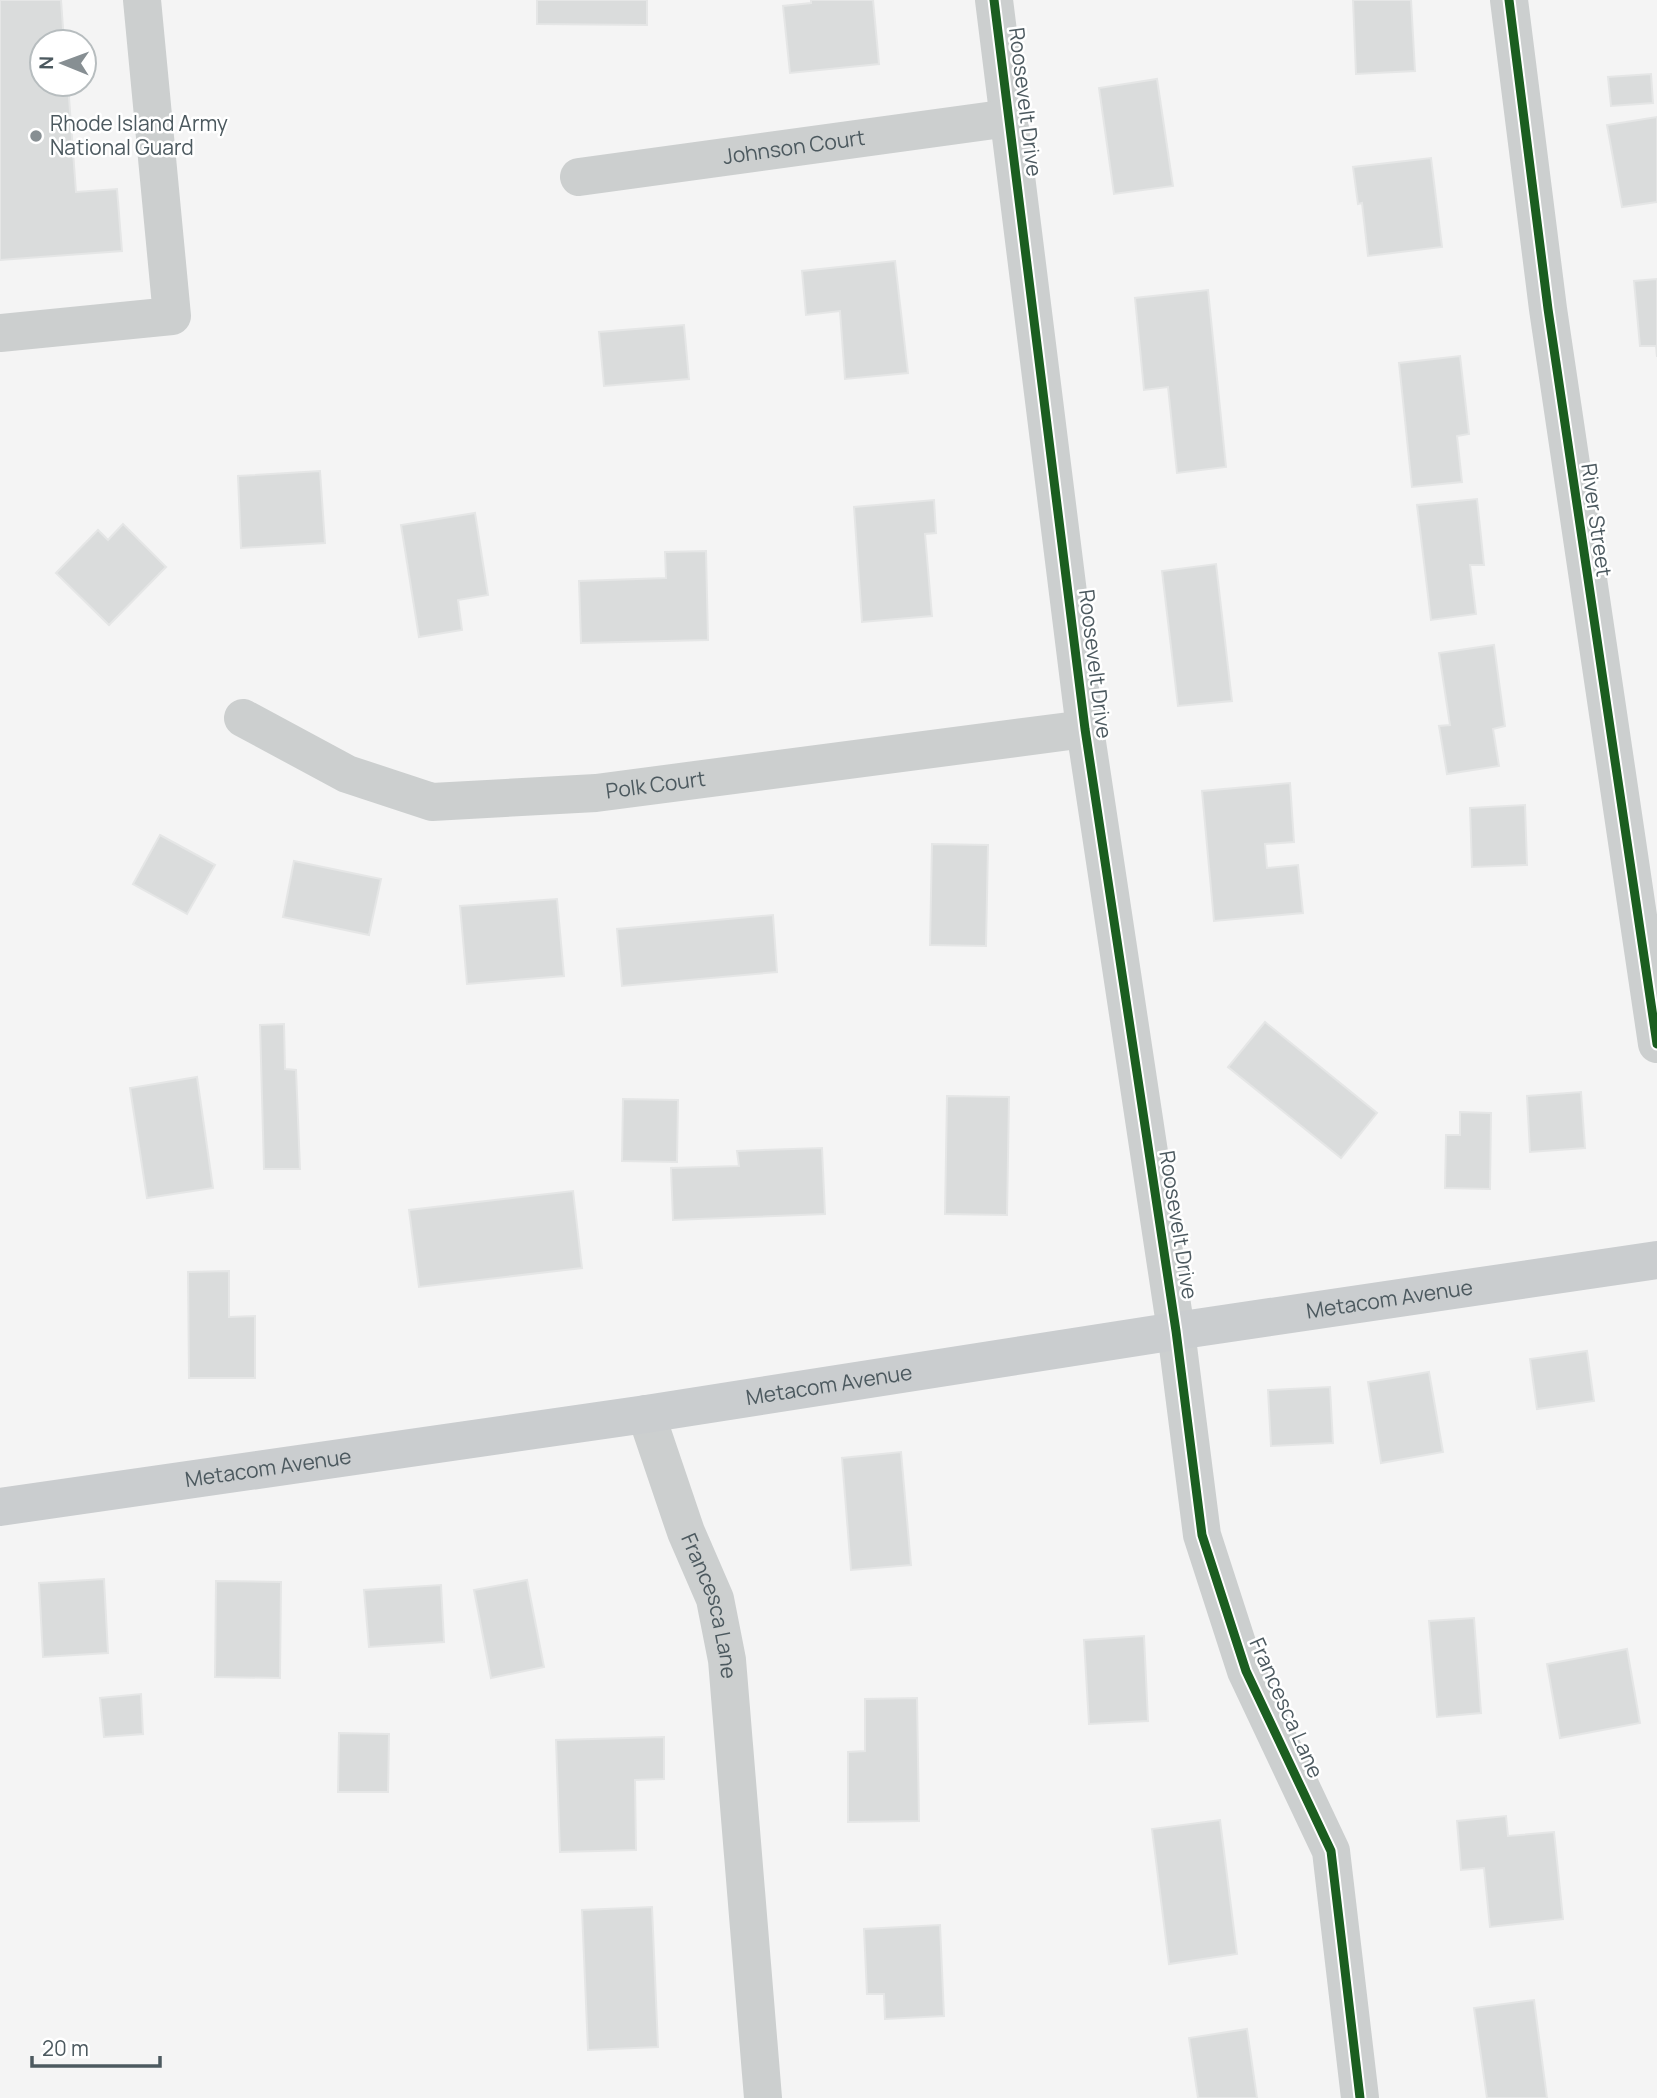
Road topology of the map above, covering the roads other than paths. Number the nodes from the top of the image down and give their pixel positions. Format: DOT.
graph roads {
  1 [pos="142,0"];
  2 [pos="994,0"];
  3 [pos="1509,0"];
  4 [pos="1009,118"];
  5 [pos="579,177"];
  6 [pos="0,333"];
  7 [pos="243,718"];
  8 [pos="1085,729"];
  9 [pos="1657,1044"];
  10 [pos="1657,1261"];
  11 [pos="1176,1331"];
  12 [pos="646,1414"];
  13 [pos="0,1507"];
  14 [pos="763,2098"];
  15 [pos="1360,2098"];
  1 -- 6 [label="street"];
  2 -- 4 [label="street, Roosevelt Drive"];
  3 -- 9 [label="street, River Street"];
  4 -- 5 [label="street, Johnson Court"];
  4 -- 8 [label="street, Roosevelt Drive"];
  7 -- 8 [label="street, Polk Court"];
  8 -- 11 [label="street, Roosevelt Drive"];
  10 -- 11 [label="main road, Metacom Avenue"];
  11 -- 12 [label="main road, Metacom Avenue"];
  11 -- 15 [label="street, Francesca Lane"];
  12 -- 13 [label="main road, Metacom Avenue"];
  12 -- 14 [label="street, Francesca Lane"];
}
